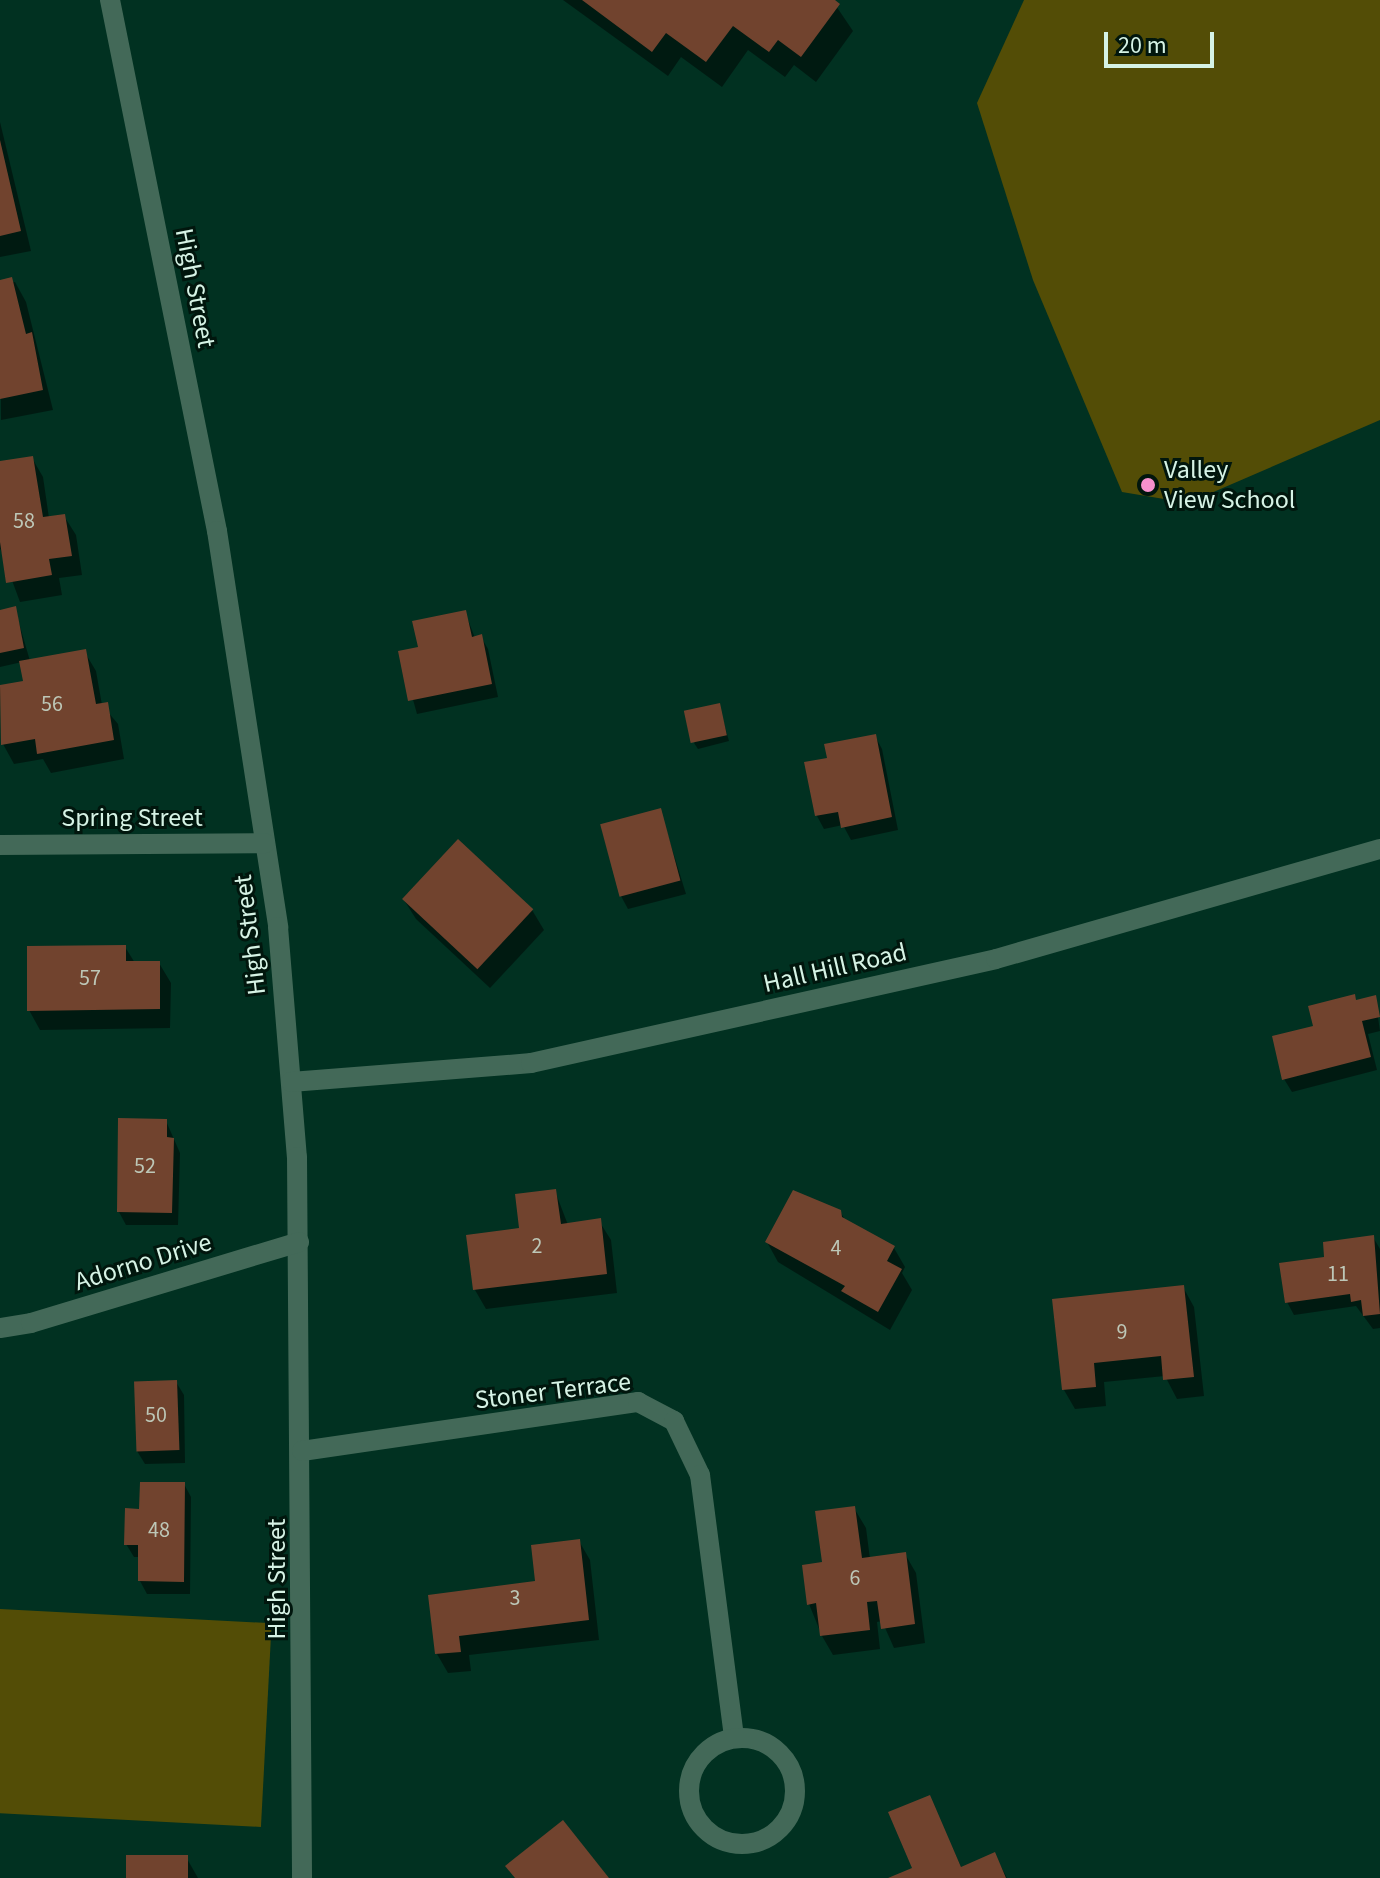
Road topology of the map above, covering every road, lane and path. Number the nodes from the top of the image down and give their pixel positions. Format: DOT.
graph roads {
  1 [pos="110,0"];
  2 [pos="265,843"];
  3 [pos="0,845"];
  4 [pos="1380,849"];
  5 [pos="291,1082"];
  6 [pos="299,1242"];
  7 [pos="0,1328"];
  8 [pos="302,1451"];
  9 [pos="734,1738"];
  10 [pos="302,1878"];
  1 -- 2 [label="street, High Street"];
  2 -- 3 [label="street, Spring Street"];
  2 -- 5 [label="street, High Street"];
  4 -- 5 [label="street, Hall Hill Road"];
  5 -- 6 [label="street, High Street"];
  6 -- 7 [label="street, Adorno Drive"];
  6 -- 8 [label="street, High Street"];
  8 -- 9 [label="street, Stoner Terrace"];
  8 -- 10 [label="street, High Street"];
  9 -- 9 [label="street"];
}
